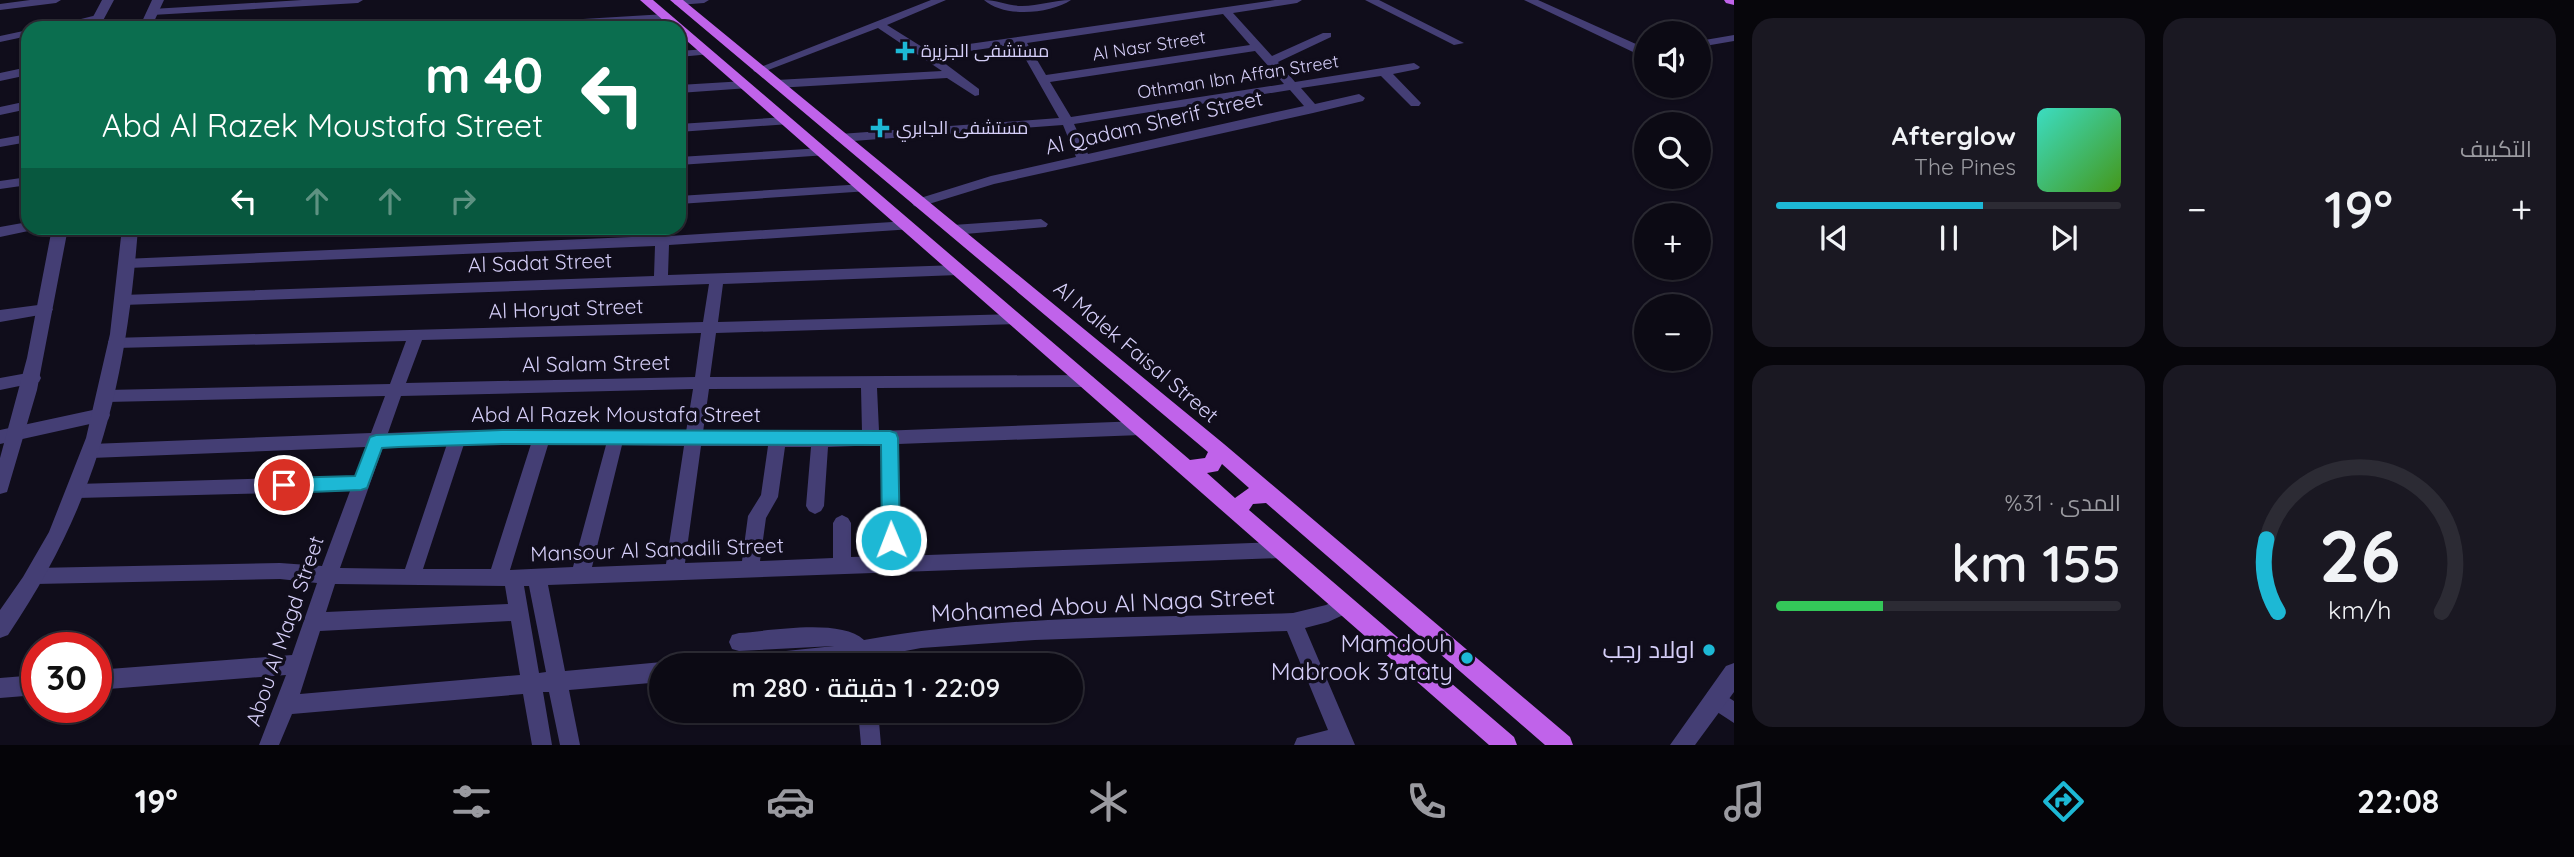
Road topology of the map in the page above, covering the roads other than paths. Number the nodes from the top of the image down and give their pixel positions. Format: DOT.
graph roads {
  1 [pos="56,0"];
  2 [pos="108,0"];
  3 [pos="115,0"];
  4 [pos="358,0"];
  5 [pos="646,0"];
  6 [pos="704,0"];
  7 [pos="941,0"];
  8 [pos="989,0"];
  9 [pos="1066,0"];
  10 [pos="1297,0"];
  11 [pos="1370,0"];
  12 [pos="1529,0"];
  13 [pos="677,1"];
  14 [pos="155,6"];
  15 [pos="0,7"];
  16 [pos="1227,12"];
  17 [pos="96,21"];
  18 [pos="671,21"];
  19 [pos="879,24"];
  20 [pos="21,34"];
  21 [pos="686,34"];
  22 [pos="1327,35"];
  23 [pos="1734,37"];
  24 [pos="0,39"];
  25 [pos="1020,40"];
  26 [pos="1711,42"];
  27 [pos="1458,43"];
  28 [pos="1259,47"];
  29 [pos="1634,49"];
  30 [pos="707,52"];
  31 [pos="686,54"];
  32 [pos="925,54"];
  33 [pos="1271,61"];
  34 [pos="1414,67"];
  35 [pos="759,70"];
  36 [pos="21,72"];
  37 [pos="1384,72"];
  38 [pos="950,74"];
  39 [pos="0,77"];
  40 [pos="1044,79"];
  41 [pos="776,84"];
  42 [pos="745,85"];
  43 [pos="1293,86"];
  44 [pos="686,89"];
  45 [pos="975,92"];
  46 [pos="1359,98"];
  47 [pos="1415,103"];
  48 [pos="21,106"];
  49 [pos="1313,109"];
  50 [pos="0,111"];
  51 [pos="786,121"];
  52 [pos="1067,121"];
  53 [pos="686,128"];
  54 [pos="840,138"];
  55 [pos="21,139"];
  56 [pos="0,143"];
  57 [pos="822,152"];
  58 [pos="686,161"];
  59 [pos="1084,161"];
  60 [pos="21,182"];
  61 [pos="0,186"];
  62 [pos="864,188"];
  63 [pos="686,200"];
  64 [pos="919,203"];
  65 [pos="1041,224"];
  66 [pos="908,226"];
  67 [pos="21,228"];
  68 [pos="953,230"];
  69 [pos="0,232"];
  70 [pos="686,233"];
  71 [pos="59,235"];
  72 [pos="130,235"];
  73 [pos="644,235"];
  74 [pos="662,235"];
  75 [pos="128,263"];
  76 [pos="958,270"];
  77 [pos="718,277"];
  78 [pos="662,279"];
  79 [pos="123,300"];
  80 [pos="46,309"];
  81 [pos="0,316"];
  82 [pos="1017,320"];
  83 [pos="710,326"];
  84 [pos="416,335"];
  85 [pos="116,342"];
  86 [pos="33,378"];
  87 [pos="1087,381"];
  88 [pos="703,383"];
  89 [pos="869,383"];
  90 [pos="0,384"];
  91 [pos="396,389"];
  92 [pos="104,406"];
  93 [pos="1141,428"];
  94 [pos="19,433"];
  95 [pos="0,437"];
  96 [pos="542,437"];
  97 [pos="458,438"];
  98 [pos="616,438"];
  99 [pos="694,438"];
  100 [pos="871,438"];
  101 [pos="890,438"];
  102 [pos="778,439"];
  103 [pos="820,440"];
  104 [pos="376,442"];
  105 [pos="1217,449"];
  106 [pos="92,451"];
  107 [pos="1186,468"];
  108 [pos="361,483"];
  109 [pos="0,486"];
  110 [pos="77,492"];
  111 [pos="1272,496"];
  112 [pos="815,506"];
  113 [pos="1238,513"];
  114 [pos="842,523"];
  115 [pos="1281,550"];
  116 [pos="891,565"];
  117 [pos="842,566"];
  118 [pos="750,570"];
  119 [pos="674,573"];
  120 [pos="329,575"];
  121 [pos="35,576"];
  122 [pos="580,576"];
  123 [pos="411,578"];
  124 [pos="505,578"];
  125 [pos="537,578"];
  126 [pos="1345,605"];
  127 [pos="518,612"];
  128 [pos="314,622"];
  129 [pos="1293,622"];
  130 [pos="0,628"];
  131 [pos="739,642"];
  132 [pos="860,653"];
  133 [pos="879,653"];
  134 [pos="300,664"];
  135 [pos="649,673"];
  136 [pos="1734,674"];
  137 [pos="112,679"];
  138 [pos="558,681"];
  139 [pos="531,684"];
  140 [pos="21,686"];
  141 [pos="0,688"];
  142 [pos="1715,699"];
  143 [pos="286,705"];
  144 [pos="1734,713"];
  145 [pos="869,723"];
  146 [pos="1344,742"];
  147 [pos="269,745"];
  148 [pos="542,745"];
  149 [pos="570,745"];
  150 [pos="871,745"];
  151 [pos="1304,745"];
  152 [pos="1506,745"];
  153 [pos="1562,745"];
  154 [pos="1681,745"];
  1 -- 15 [label="street"];
  2 -- 3 [label="street"];
  2 -- 17 [label="street"];
  4 -- 14 [label="street"];
  5 -- 18 [label="main road"];
  6 -- 13 [label="street"];
  7 -- 19 [label="street"];
  8 -- 9 [label="street"];
  10 -- 16 [label="street"];
  11 -- 27 [label="street"];
  12 -- 29 [label="street"];
  13 -- 35 [label="main road, Al Malek Faisal Street"];
  16 -- 25 [label="street"];
  16 -- 28 [label="street"];
  19 -- 32 [label="street"];
  19 -- 35 [label="street"];
  20 -- 24 [label="street"];
  21 -- 30 [label="main road"];
  22 -- 33 [label="street"];
  23 -- 26 [label="street"];
  25 -- 32 [label="street"];
  25 -- 40 [label="street"];
  28 -- 33 [label="street"];
  28 -- 40 [label="street, Al Nasr Street"];
  30 -- 31 [label="street"];
  30 -- 42 [label="main road"];
  32 -- 38 [label="street"];
  33 -- 43 [label="street"];
  34 -- 37 [label="street, Othman Ibn Affan Street"];
  35 -- 41 [label="main road, Al Malek Faisal Street"];
  36 -- 39 [label="street"];
  37 -- 43 [label="street, Othman Ibn Affan Street"];
  37 -- 47 [label="street"];
  38 -- 41 [label="street"];
  38 -- 45 [label="street"];
  40 -- 52 [label="street"];
  41 -- 54 [label="main road, Al Malek Faisal Street"];
  42 -- 44 [label="street"];
  42 -- 51 [label="main road"];
  43 -- 49 [label="street"];
  43 -- 52 [label="street, Othman Ibn Affan Street"];
  46 -- 49 [label="street, Al Qadam Sherif Street"];
  48 -- 50 [label="street"];
  49 -- 59 [label="street, Al Qadam Sherif Street"];
  51 -- 53 [label="street"];
  51 -- 57 [label="main road"];
  52 -- 54 [label="street, Othman Ibn Affan Street"];
  52 -- 59 [label="street"];
  54 -- 64 [label="main road, Al Malek Faisal Street"];
  55 -- 56 [label="street"];
  57 -- 58 [label="street"];
  57 -- 62 [label="main road"];
  59 -- 64 [label="street, Al Qadam Sherif Street"];
  60 -- 61 [label="street"];
  62 -- 63 [label="street"];
  62 -- 66 [label="main road"];
  64 -- 68 [label="main road, Al Malek Faisal Street"];
  65 -- 68 [label="street"];
  66 -- 70 [label="street"];
  66 -- 76 [label="main road"];
  67 -- 69 [label="street"];
  68 -- 105 [label="main road, Al Malek Faisal Street"];
  71 -- 80 [label="street"];
  72 -- 75 [label="street"];
  73 -- 75 [label="street"];
  74 -- 78 [label="street"];
  75 -- 79 [label="street"];
  76 -- 77 [label="street, Al Sadat Street"];
  76 -- 82 [label="main road"];
  77 -- 78 [label="street, Al Sadat Street"];
  77 -- 83 [label="street"];
  78 -- 79 [label="street, Al Sadat Street"];
  79 -- 85 [label="street"];
  80 -- 81 [label="street"];
  80 -- 86 [label="street"];
  82 -- 83 [label="street, Al Horyat Street"];
  82 -- 87 [label="main road"];
  83 -- 84 [label="street, Al Horyat Street"];
  83 -- 88 [label="street"];
  84 -- 85 [label="street, Al Horyat Street"];
  84 -- 91 [label="street, Abou Al Magd Street"];
  85 -- 92 [label="street"];
  86 -- 90 [label="street"];
  86 -- 94 [label="street"];
  87 -- 89 [label="street, Al Salam Street"];
  87 -- 93 [label="main road"];
  88 -- 89 [label="street, Al Salam Street"];
  88 -- 91 [label="street, Al Salam Street"];
  88 -- 99 [label="street"];
  89 -- 100 [label="street"];
  91 -- 92 [label="street, Al Salam Street"];
  91 -- 104 [label="street, Abou Al Magd Street"];
  92 -- 94 [label="street, Al Salam Street"];
  92 -- 106 [label="street"];
  93 -- 101 [label="street, Abd Al Razek Moustafa Street"];
  93 -- 107 [label="main road"];
  94 -- 95 [label="street, Al Salam Street"];
  94 -- 109 [label="street"];
  96 -- 97 [label="street, Abd Al Razek Moustafa Street"];
  96 -- 98 [label="street, Abd Al Razek Moustafa Street"];
  96 -- 124 [label="street"];
  97 -- 104 [label="street, Abd Al Razek Moustafa Street"];
  97 -- 123 [label="street"];
  98 -- 99 [label="street, Abd Al Razek Moustafa Street"];
  98 -- 122 [label="street"];
  99 -- 102 [label="street, Abd Al Razek Moustafa Street"];
  99 -- 119 [label="street"];
  100 -- 101 [label="street, Abd Al Razek Moustafa Street"];
  100 -- 103 [label="street, Abd Al Razek Moustafa Street"];
  101 -- 116 [label="street"];
  102 -- 103 [label="street, Abd Al Razek Moustafa Street"];
  102 -- 118 [label="street"];
  103 -- 112 [label="street"];
  104 -- 106 [label="street, Abd Al Razek Moustafa Street"];
  104 -- 108 [label="street, Abou Al Magd Street"];
  105 -- 107 [label="main road"];
  105 -- 111 [label="main road, Al Malek Faisal Street"];
  106 -- 110 [label="street"];
  107 -- 113 [label="main road"];
  108 -- 110 [label="street"];
  108 -- 120 [label="street, Abou Al Magd Street"];
  110 -- 121 [label="street"];
  111 -- 113 [label="main road"];
  111 -- 153 [label="main road, Al Malek Faisal Street"];
  113 -- 115 [label="main road"];
  114 -- 117 [label="street"];
  115 -- 116 [label="street, Mansour Al Sanadili Street"];
  115 -- 126 [label="main road"];
  116 -- 117 [label="street, Mansour Al Sanadili Street"];
  117 -- 118 [label="street, Mansour Al Sanadili Street"];
  118 -- 119 [label="street, Mansour Al Sanadili Street"];
  119 -- 122 [label="street, Mansour Al Sanadili Street"];
  120 -- 121 [label="street, Mansour Al Sanadili Street"];
  120 -- 123 [label="street, Mansour Al Sanadili Street"];
  120 -- 128 [label="street, Abou Al Magd Street"];
  121 -- 130 [label="street"];
  122 -- 125 [label="street, Mansour Al Sanadili Street"];
  123 -- 124 [label="street, Mansour Al Sanadili Street"];
  124 -- 125 [label="street, Mansour Al Sanadili Street"];
  124 -- 127 [label="street"];
  125 -- 138 [label="street"];
  126 -- 129 [label="street, Mohamed Abou Al Naga Street"];
  126 -- 152 [label="main road"];
  127 -- 128 [label="street"];
  127 -- 139 [label="street"];
  128 -- 134 [label="street, Abou Al Magd Street"];
  129 -- 133 [label="street, Mohamed Abou Al Naga Street"];
  129 -- 146 [label="street"];
  131 -- 132 [label="street"];
  134 -- 137 [label="street"];
  134 -- 143 [label="street, Abou Al Magd Street"];
  135 -- 138 [label="street"];
  136 -- 142 [label="street"];
  138 -- 139 [label="street"];
  138 -- 149 [label="street"];
  139 -- 143 [label="street"];
  139 -- 148 [label="street"];
  140 -- 141 [label="street"];
  142 -- 144 [label="street"];
  142 -- 154 [label="street"];
  143 -- 147 [label="street, Abou Al Magd Street"];
  145 -- 150 [label="street"];
  146 -- 151 [label="street"];
}
